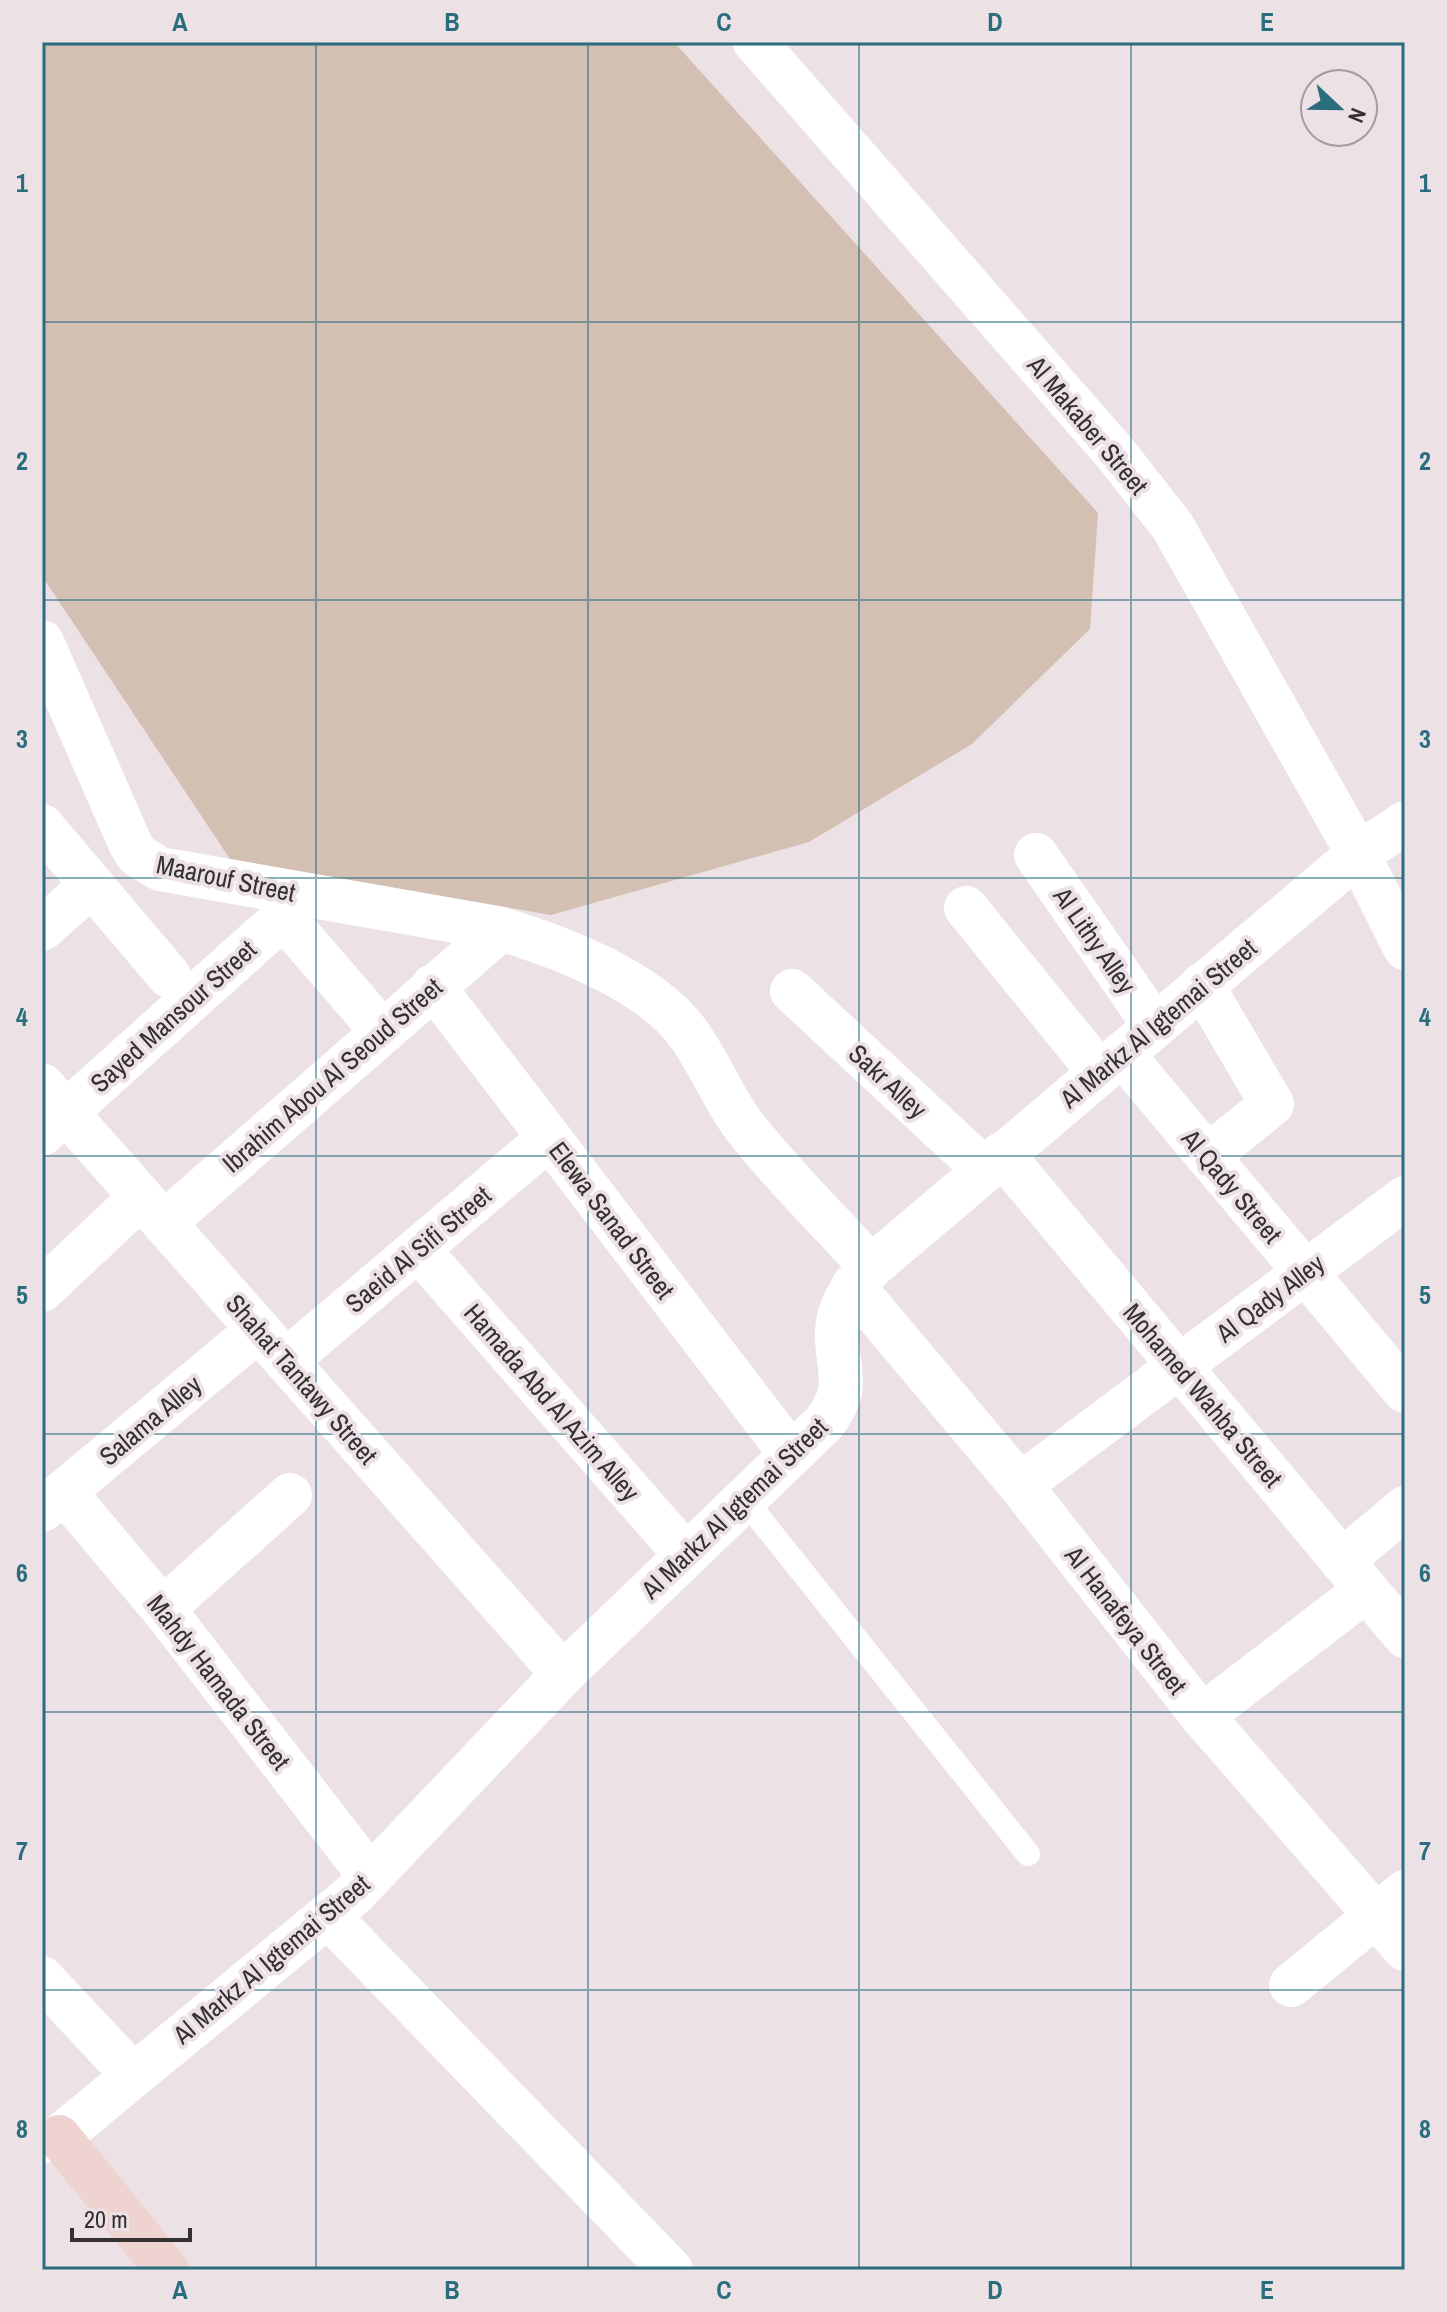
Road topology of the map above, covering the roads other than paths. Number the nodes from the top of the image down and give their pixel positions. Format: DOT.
graph roads {
  1 [pos="755,42"];
  2 [pos="42,642"];
  3 [pos="1405,823"];
  4 [pos="42,826"];
  5 [pos="1358,854"];
  6 [pos="1036,855"];
  7 [pos="92,885"];
  8 [pos="966,908"];
  9 [pos="42,929"];
  10 [pos="501,929"];
  11 [pos="1405,948"];
  12 [pos="169,976"];
  13 [pos="1202,985"];
  14 [pos="433,986"];
  15 [pos="792,991"];
  16 [pos="381,1030"];
  17 [pos="1126,1051"];
  18 [pos="50,1110"];
  19 [pos="549,1138"];
  20 [pos="1208,1156"];
  21 [pos="993,1162"];
  22 [pos="1405,1198"];
  23 [pos="152,1210"];
  24 [pos="418,1249"];
  25 [pos="1303,1272"];
  26 [pos="862,1276"];
  27 [pos="42,1290"];
  28 [pos="272,1345"];
  29 [pos="1179,1367"];
  30 [pos="1405,1391"];
  31 [pos="791,1454"];
  32 [pos="1020,1485"];
  33 [pos="290,1495"];
  34 [pos="744,1499"];
  35 [pos="53,1501"];
  36 [pos="1405,1508"];
  37 [pos="686,1555"];
  38 [pos="1354,1576"];
  39 [pos="163,1609"];
  40 [pos="1405,1636"];
  41 [pos="563,1674"];
  42 [pos="1202,1716"];
  43 [pos="1028,1854"];
  44 [pos="370,1876"];
  45 [pos="1391,1904"];
  46 [pos="329,1917"];
  47 [pos="1405,1949"];
  48 [pos="42,1978"];
  49 [pos="1291,1985"];
  50 [pos="132,2074"];
  51 [pos="51,2140"];
  52 [pos="167,2270"];
  53 [pos="671,2270"];
  1 -- 5 [label="street, Al Makaber Street"];
  2 -- 10 [label="street, Maarouf Street"];
  3 -- 5 [label="street, Al Markz Al Igtemai Street"];
  4 -- 7 [label="street"];
  5 -- 11 [label="street, Al Makaber Street"];
  5 -- 13 [label="street, Al Markz Al Igtemai Street"];
  6 -- 17 [label="street, Al Lithy Alley"];
  7 -- 9 [label="street"];
  7 -- 12 [label="street"];
  8 -- 17 [label="street"];
  10 -- 14 [label="street, Ibrahim Abou Al Seoud Street"];
  10 -- 26 [label="street, Maarouf Street"];
  13 -- 17 [label="street, Al Markz Al Igtemai Street"];
  13 -- 20 [label="street"];
  14 -- 16 [label="street, Ibrahim Abou Al Seoud Street"];
  14 -- 19 [label="street, Elewa Sanad Street"];
  15 -- 21 [label="street, Sakr Alley"];
  16 -- 18 [label="street, Sayed Mansour Street"];
  16 -- 23 [label="street, Ibrahim Abou Al Seoud Street"];
  17 -- 20 [label="street, Al Qady Street"];
  17 -- 21 [label="street, Al Markz Al Igtemai Street"];
  18 -- 23 [label="street, Shahat Tantawy Street"];
  19 -- 24 [label="street, Saeid Al Sifi Street"];
  19 -- 31 [label="street, Elewa Sanad Street"];
  20 -- 25 [label="street, Al Qady Street"];
  21 -- 26 [label="street, Al Markz Al Igtemai Street"];
  21 -- 29 [label="street, Mohamed Wahba Street"];
  22 -- 25 [label="street, Al Qady Alley"];
  23 -- 27 [label="street, Ibrahim Abou Al Seoud Street"];
  23 -- 28 [label="street, Shahat Tantawy Street"];
  24 -- 28 [label="street, Saeid Al Sifi Street"];
  24 -- 37 [label="street, Hamada Abd Al Azim Alley"];
  25 -- 29 [label="street, Al Qady Alley"];
  25 -- 30 [label="street, Al Qady Street"];
  26 -- 31 [label="street, Al Markz Al Igtemai Street"];
  26 -- 32 [label="street, Al Hanafeya Street"];
  28 -- 35 [label="street, Salama Alley"];
  28 -- 41 [label="street, Shahat Tantawy Street"];
  29 -- 32 [label="street, Al Qady Alley"];
  29 -- 38 [label="street, Mohamed Wahba Street"];
  31 -- 34 [label="street, Al Markz Al Igtemai Street"];
  32 -- 42 [label="street, Al Hanafeya Street"];
  33 -- 39 [label="street"];
  34 -- 37 [label="street, Al Markz Al Igtemai Street"];
  34 -- 43 [label="lane"];
  35 -- 39 [label="street, Mahdy Hamada Street"];
  36 -- 38 [label="street"];
  37 -- 41 [label="street, Al Markz Al Igtemai Street"];
  38 -- 40 [label="street, Mohamed Wahba Street"];
  38 -- 42 [label="street"];
  39 -- 44 [label="street, Mahdy Hamada Street"];
  41 -- 44 [label="street, Al Markz Al Igtemai Street"];
  42 -- 45 [label="street, Al Hanafeya Street"];
  44 -- 46 [label="street, Al Markz Al Igtemai Street"];
  45 -- 47 [label="street, Al Hanafeya Street"];
  45 -- 49 [label="street"];
  46 -- 50 [label="street, Al Markz Al Igtemai Street"];
  46 -- 53 [label="street"];
  48 -- 50 [label="street"];
  50 -- 51 [label="street, Al Markz Al Igtemai Street"];
  51 -- 52 [label="street"];
}
